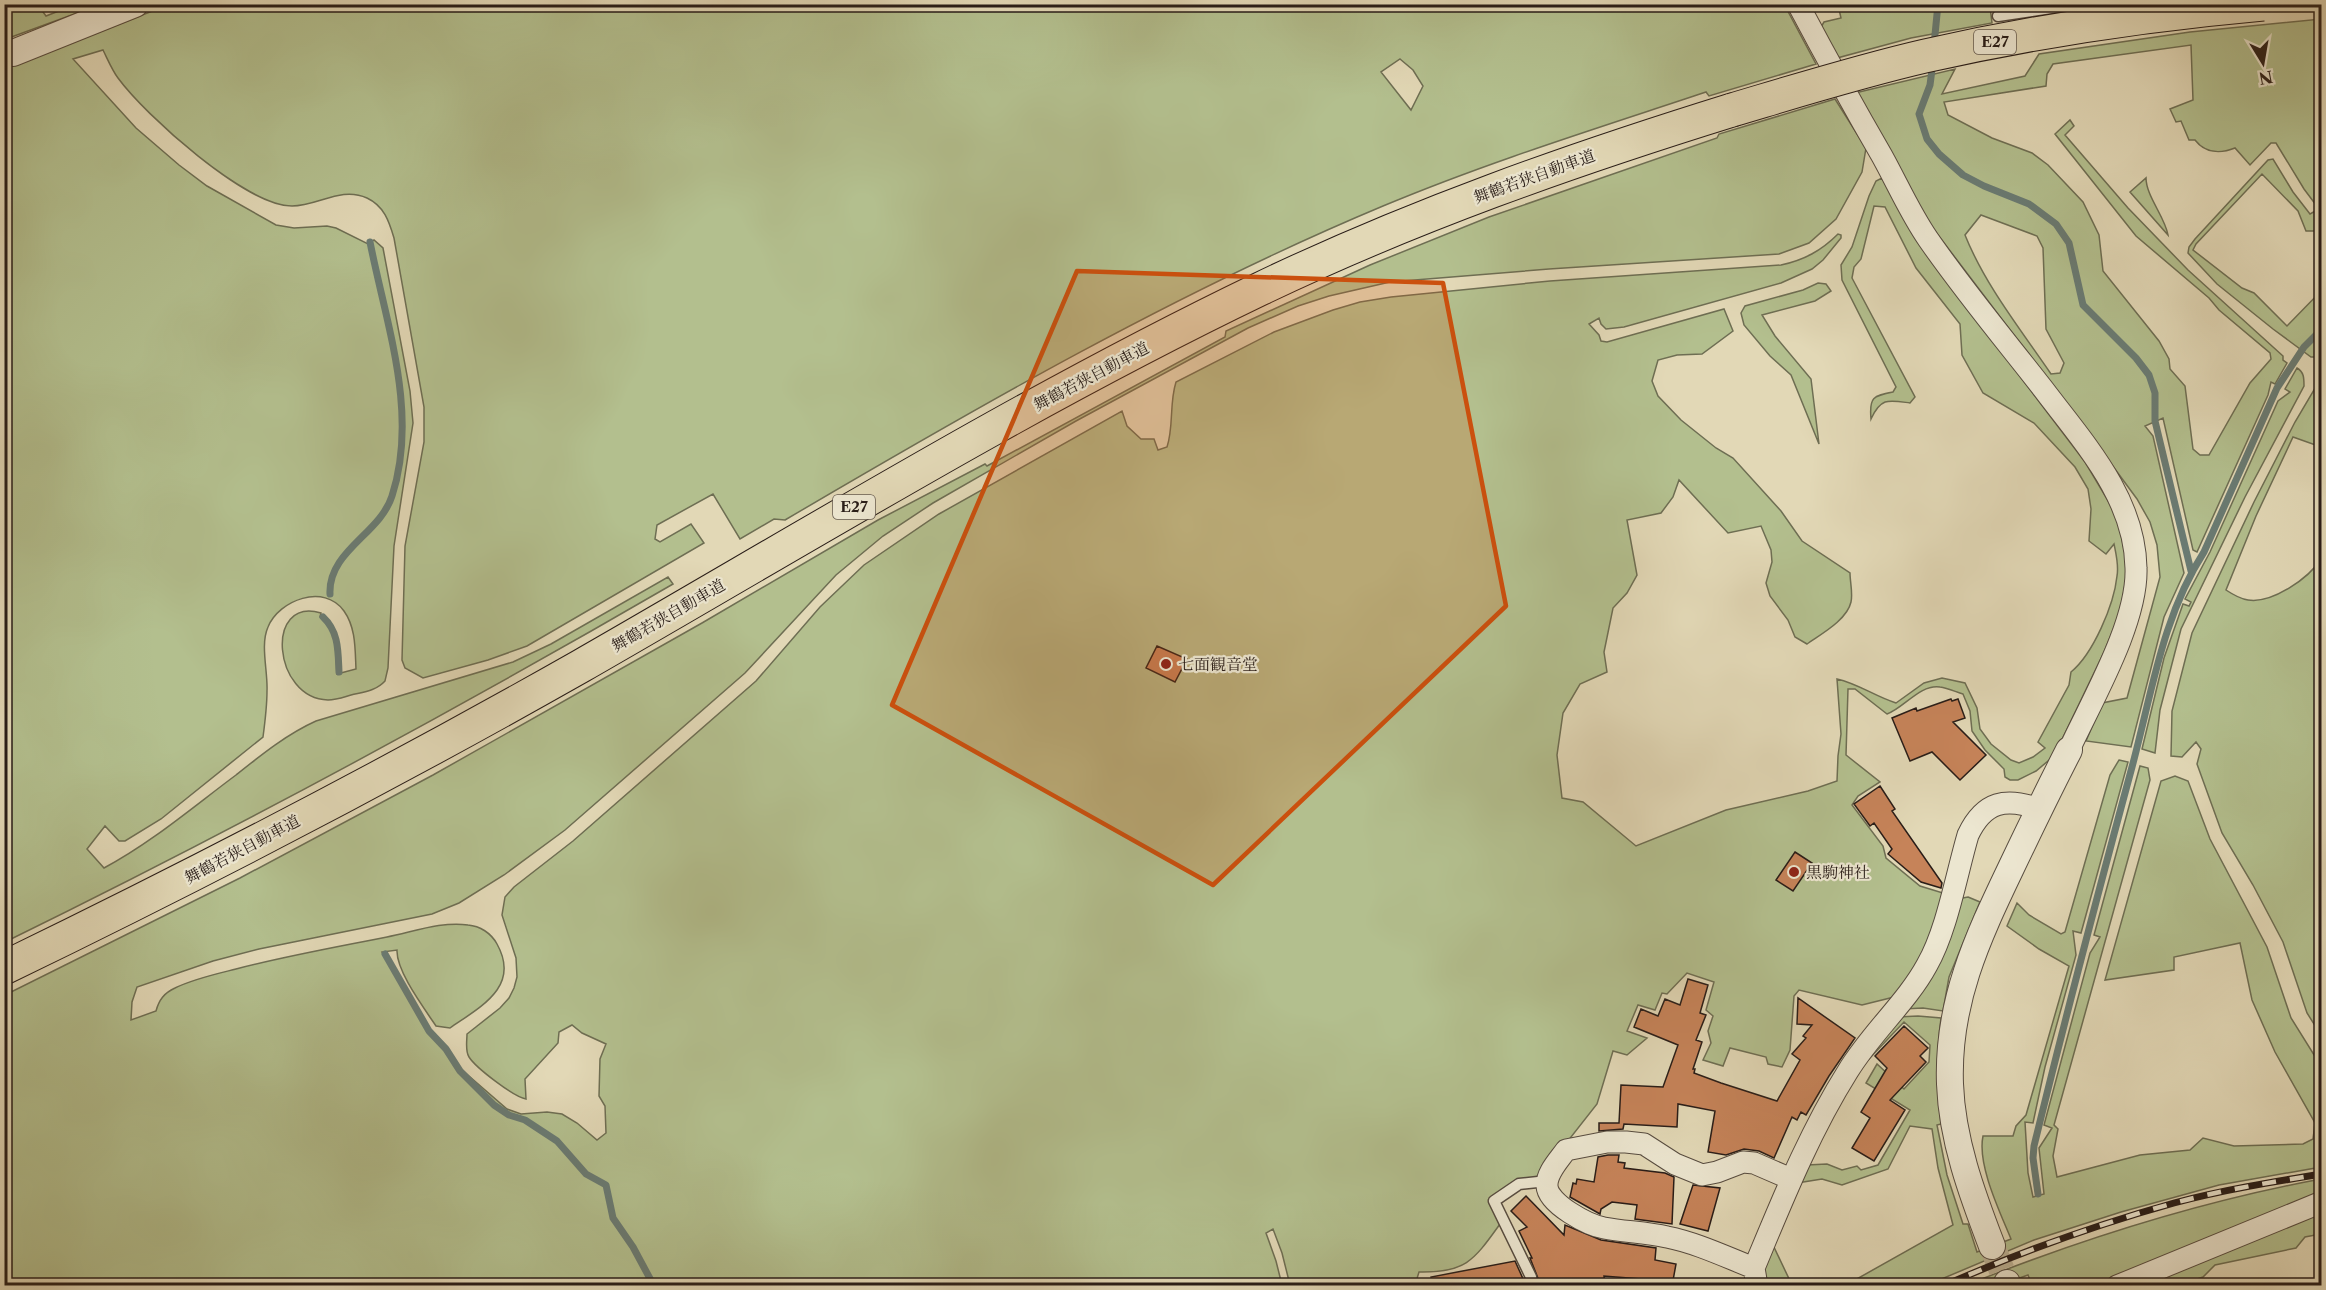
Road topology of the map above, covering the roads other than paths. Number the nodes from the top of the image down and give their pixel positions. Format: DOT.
graph roads {
  1 [pos="135,4"];
  2 [pos="1798,4"];
  3 [pos="2078,4"];
  4 [pos="2263,4"];
  5 [pos="1998,16"];
  6 [pos="13,52"];
  7 [pos="2069,750"];
  8 [pos="2039,809"];
  9 [pos="4,968"];
  10 [pos="1791,1179"];
  11 [pos="1547,1181"];
  12 [pos="2322,1202"];
  13 [pos="1992,1246"];
  14 [pos="1756,1277"];
  15 [pos="1533,1286"];
  16 [pos="2117,1286"];
  1 -- 6 [label="street"];
  2 -- 7 [label="street"];
  3 -- 5 [label="lane"];
  4 -- 9 [label="highway, 舞鶴若狭自動車道 / E27, bridge"];
  7 -- 8 [label="street"];
  8 -- 10 [label="street"];
  8 -- 13 [label="street"];
  10 -- 11 [label="street"];
  10 -- 14 [label="street"];
  11 -- 14 [label="street"];
  11 -- 15 [label="lane"];
  12 -- 16 [label="street"];
}
